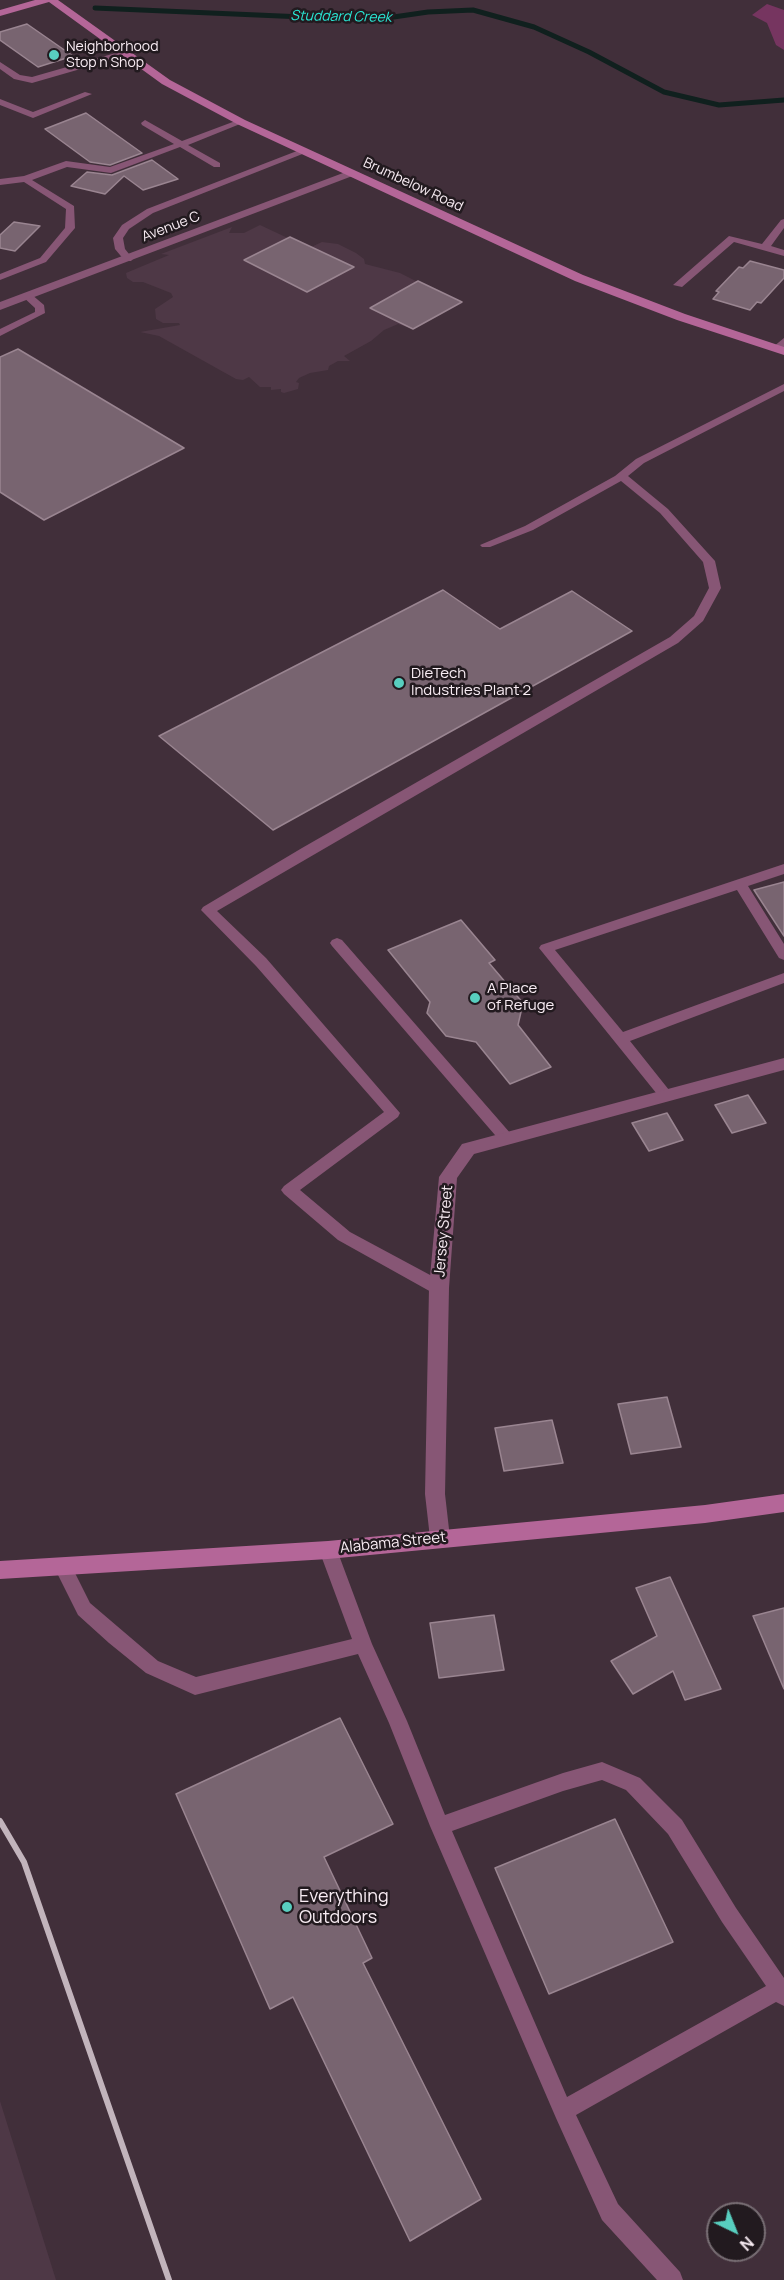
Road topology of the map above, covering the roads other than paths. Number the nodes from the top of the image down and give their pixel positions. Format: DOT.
graph roads {
  1 [pos="46,0"];
  2 [pos="52,0"];
  3 [pos="0,14"];
  4 [pos="126,53"];
  5 [pos="0,65"];
  6 [pos="88,94"];
  7 [pos="0,102"];
  8 [pos="241,122"];
  9 [pos="145,123"];
  10 [pos="181,145"];
  11 [pos="305,152"];
  12 [pos="218,165"];
  13 [pos="351,173"];
  14 [pos="26,179"];
  15 [pos="0,182"];
  16 [pos="784,222"];
  17 [pos="765,247"];
  18 [pos="784,253"];
  19 [pos="128,260"];
  20 [pos="0,277"];
  21 [pos="678,285"];
  22 [pos="27,296"];
  23 [pos="0,306"];
  24 [pos="0,333"];
  25 [pos="782,347"];
  26 [pos="784,387"];
  27 [pos="622,476"];
  28 [pos="486,545"];
  29 [pos="784,869"];
  30 [pos="740,884"];
  31 [pos="337,944"];
  32 [pos="784,954"];
  33 [pos="784,978"];
  34 [pos="620,1039"];
  35 [pos="784,1064"];
  36 [pos="666,1095"];
  37 [pos="506,1138"];
  38 [pos="439,1288"];
  39 [pos="784,1503"];
  40 [pos="440,1538"];
  41 [pos="328,1550"];
  42 [pos="63,1567"];
  43 [pos="0,1570"];
  44 [pos="363,1645"];
  45 [pos="440,1826"];
  46 [pos="782,1993"];
  47 [pos="563,2111"];
  48 [pos="672,2280"];
  1 -- 3 [label="street"];
  2 -- 4 [label="street, Brumbelow Road"];
  4 -- 5 [label="lane"];
  4 -- 8 [label="street, Brumbelow Road"];
  6 -- 7 [label="lane"];
  8 -- 10 [label="lane"];
  8 -- 11 [label="street, Brumbelow Road"];
  9 -- 10 [label="lane"];
  10 -- 12 [label="lane"];
  10 -- 14 [label="lane"];
  11 -- 13 [label="street, Brumbelow Road"];
  11 -- 19 [label="lane"];
  13 -- 19 [label="street, Avenue C"];
  13 -- 25 [label="street, Brumbelow Road"];
  14 -- 15 [label="lane"];
  14 -- 20 [label="lane"];
  16 -- 17 [label="lane"];
  17 -- 18 [label="lane"];
  17 -- 21 [label="lane"];
  19 -- 22 [label="street, Avenue C"];
  22 -- 23 [label="street, Avenue C"];
  22 -- 24 [label="lane"];
  26 -- 27 [label="lane"];
  27 -- 28 [label="lane"];
  27 -- 38 [label="lane"];
  29 -- 30 [label="lane"];
  30 -- 32 [label="lane"];
  30 -- 34 [label="lane"];
  31 -- 37 [label="lane"];
  33 -- 34 [label="lane"];
  34 -- 36 [label="lane"];
  35 -- 36 [label="street, Jersey Street"];
  36 -- 37 [label="street, Jersey Street"];
  37 -- 38 [label="street, Jersey Street"];
  38 -- 40 [label="street, Jersey Street"];
  39 -- 40 [label="street, Alabama Street"];
  40 -- 41 [label="street, Alabama Street"];
  41 -- 42 [label="street, Alabama Street"];
  41 -- 44 [label="lane"];
  42 -- 43 [label="street, Alabama Street"];
  42 -- 44 [label="lane"];
  44 -- 45 [label="lane"];
  45 -- 46 [label="lane"];
  45 -- 47 [label="lane"];
  46 -- 47 [label="lane"];
  47 -- 48 [label="lane"];
}
